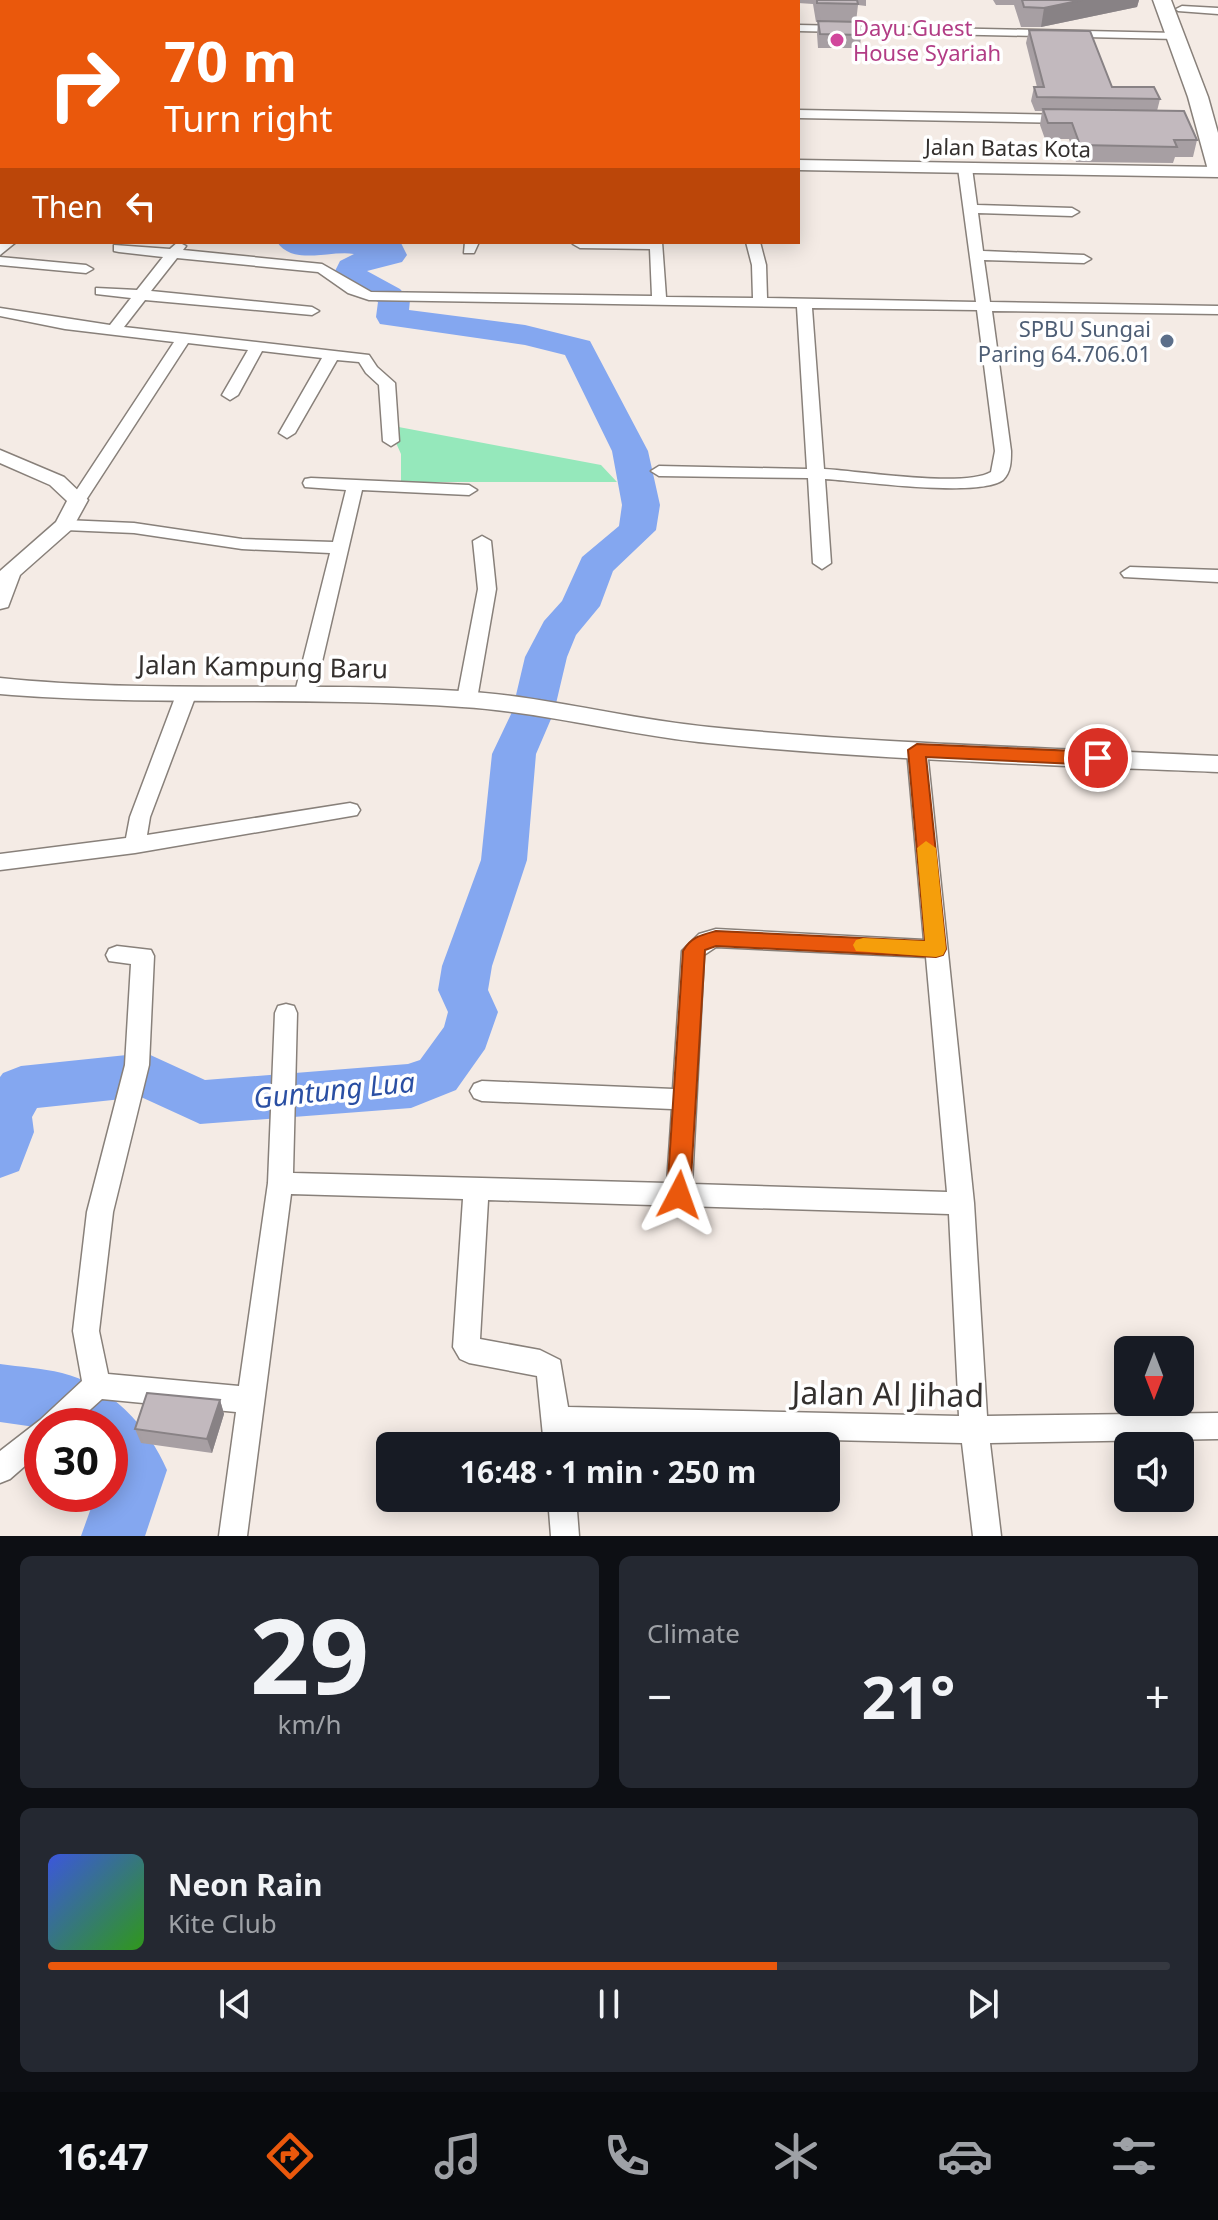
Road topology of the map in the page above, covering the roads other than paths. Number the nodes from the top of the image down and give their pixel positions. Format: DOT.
graph roads {
  1 [pos="1162,0"];
  2 [pos="1180,5"];
  3 [pos="1218,11"];
  4 [pos="800,28"];
  5 [pos="1177,36"];
  6 [pos="1218,102"];
  7 [pos="800,114"];
  8 [pos="1080,119"];
  9 [pos="800,165"];
  10 [pos="965,168"];
  11 [pos="1218,171"];
  12 [pos="972,209"];
  13 [pos="1072,212"];
  14 [pos="580,244"];
  15 [pos="754,244"];
  16 [pos="119,248"];
  17 [pos="177,248"];
  18 [pos="977,255"];
  19 [pos="1084,259"];
  20 [pos="0,261"];
  21 [pos="86,269"];
  22 [pos="101,291"];
  23 [pos="141,295"];
  24 [pos="659,299"];
  25 [pos="760,301"];
  26 [pos="804,301"];
  27 [pos="982,304"];
  28 [pos="1218,310"];
  29 [pos="312,311"];
  30 [pos="0,312"];
  31 [pos="113,331"];
  32 [pos="183,339"];
  33 [pos="257,347"];
  34 [pos="333,353"];
  35 [pos="230,395"];
  36 [pos="287,433"];
  37 [pos="391,441"];
  38 [pos="0,456"];
  39 [pos="659,471"];
  40 [pos="815,474"];
  41 [pos="311,483"];
  42 [pos="355,486"];
  43 [pos="469,490"];
  44 [pos="78,500"];
  45 [pos="65,525"];
  46 [pos="482,541"];
  47 [pos="341,548"];
  48 [pos="822,563"];
  49 [pos="5,571"];
  50 [pos="1130,573"];
  51 [pos="1218,576"];
  52 [pos="0,602"];
  53 [pos="0,686"];
  54 [pos="305,692"];
  55 [pos="186,695"];
  56 [pos="467,699"];
  57 [pos="917,750"];
  58 [pos="1218,764"];
  59 [pos="350,810"];
  60 [pos="135,845"];
  61 [pos="0,862"];
  62 [pos="936,949"];
  63 [pos="117,955"];
  64 [pos="286,1013"];
  65 [pos="482,1091"];
  66 [pos="685,1100"];
  67 [pos="280,1183"];
  68 [pos="476,1189"];
  69 [pos="679,1195"];
  70 [pos="961,1203"];
  71 [pos="97,1386"];
  72 [pos="251,1400"];
  73 [pos="72,1408"];
  74 [pos="1218,1426"];
  75 [pos="974,1430"];
  76 [pos="558,1432"];
  77 [pos="697,1432"];
  78 [pos="24,1448"];
  79 [pos="0,1469"];
  80 [pos="563,1512"];
  81 [pos="233,1536"];
  82 [pos="565,1536"];
  83 [pos="987,1536"];
  1 -- 5 [label="highway"];
  2 -- 3 [label="street"];
  2 -- 6 [label="highway"];
  4 -- 5 [label="street"];
  5 -- 11 [label="highway"];
  7 -- 8 [label="street"];
  9 -- 10 [label="street, Jalan Batas Kota"];
  10 -- 11 [label="street, Jalan Batas Kota"];
  10 -- 12 [label="street"];
  12 -- 13 [label="street"];
  12 -- 18 [label="street"];
  14 -- 24 [label="street"];
  15 -- 25 [label="street"];
  16 -- 17 [label="street"];
  17 -- 23 [label="street"];
  17 -- 24 [label="street"];
  18 -- 19 [label="street"];
  18 -- 27 [label="street"];
  20 -- 21 [label="street"];
  22 -- 23 [label="street"];
  23 -- 29 [label="street"];
  23 -- 31 [label="street"];
  24 -- 25 [label="street"];
  25 -- 26 [label="street"];
  26 -- 27 [label="street"];
  26 -- 40 [label="street"];
  27 -- 28 [label="street"];
  27 -- 40 [label="street"];
  30 -- 31 [label="street"];
  31 -- 32 [label="street"];
  32 -- 33 [label="street"];
  32 -- 44 [label="street"];
  33 -- 34 [label="street"];
  33 -- 35 [label="street"];
  34 -- 36 [label="street"];
  34 -- 37 [label="street"];
  38 -- 44 [label="street"];
  39 -- 40 [label="street"];
  40 -- 48 [label="street"];
  41 -- 42 [label="street"];
  42 -- 43 [label="street"];
  42 -- 47 [label="street"];
  44 -- 45 [label="street"];
  45 -- 47 [label="street"];
  45 -- 49 [label="street"];
  46 -- 56 [label="street"];
  47 -- 54 [label="street"];
  49 -- 52 [label="street"];
  50 -- 51 [label="street"];
  53 -- 55 [label="street, Jalan Kampung Baru"];
  54 -- 55 [label="street, Jalan Kampung Baru"];
  54 -- 56 [label="street, Jalan Kampung Baru"];
  55 -- 60 [label="street"];
  56 -- 57 [label="street, Jalan Kampung Baru"];
  57 -- 58 [label="street, Jalan Kampung Baru"];
  57 -- 62 [label="street"];
  59 -- 60 [label="street"];
  60 -- 61 [label="street"];
  62 -- 66 [label="street"];
  62 -- 70 [label="street"];
  63 -- 71 [label="street"];
  64 -- 67 [label="street"];
  65 -- 66 [label="street"];
  66 -- 69 [label="street"];
  67 -- 68 [label="street"];
  67 -- 72 [label="street"];
  68 -- 69 [label="street"];
  68 -- 76 [label="street"];
  69 -- 70 [label="street"];
  70 -- 75 [label="street"];
  71 -- 72 [label="street"];
  71 -- 73 [label="street"];
  72 -- 81 [label="street"];
  74 -- 75 [label="street, Jalan Al Jihad"];
  75 -- 77 [label="street, Jalan Al Jihad"];
  75 -- 83 [label="street"];
  78 -- 79 [label="street"];
  80 -- 82 [label="street"];
}
